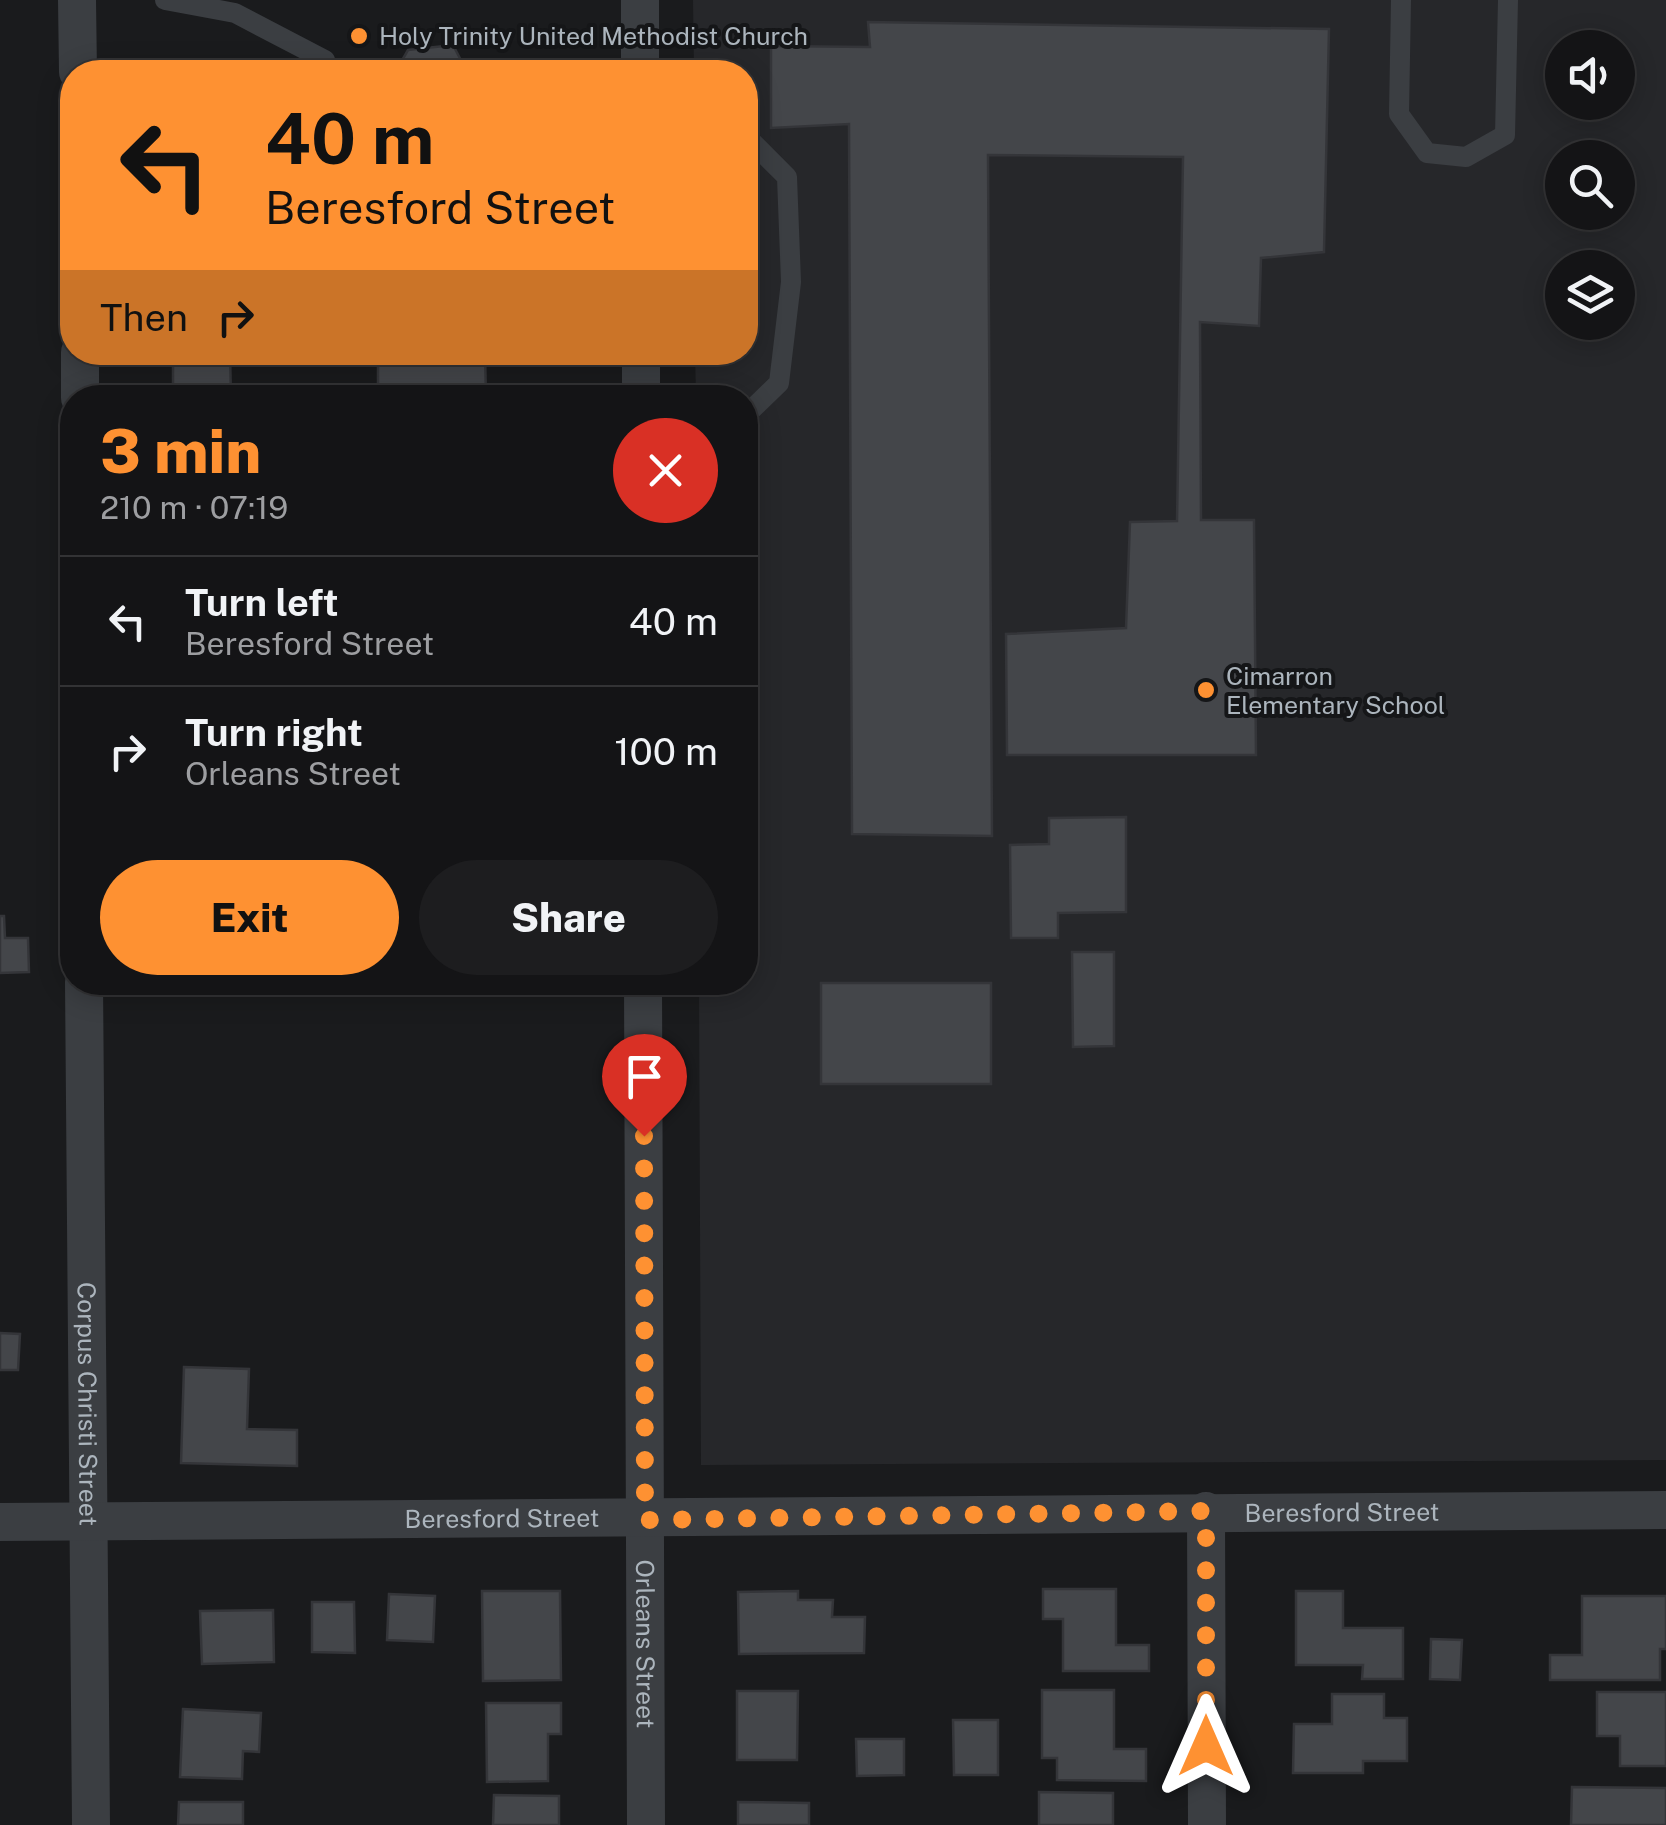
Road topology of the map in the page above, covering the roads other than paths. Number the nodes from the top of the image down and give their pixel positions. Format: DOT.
graph roads {
  1 [pos="77,0"];
  2 [pos="166,0"];
  3 [pos="640,0"];
  4 [pos="1401,0"];
  5 [pos="1508,0"];
  6 [pos="78,60"];
  7 [pos="325,60"];
  8 [pos="640,60"];
  9 [pos="758,148"];
  10 [pos="758,404"];
  11 [pos="84,995"];
  12 [pos="643,995"];
  13 [pos="1666,1510"];
  14 [pos="1206,1511"];
  15 [pos="645,1520"];
  16 [pos="0,1522"];
  17 [pos="88,1522"];
  18 [pos="91,1825"];
  19 [pos="646,1825"];
  20 [pos="1207,1825"];
  1 -- 6 [label="street"];
  2 -- 7 [label="lane"];
  3 -- 8 [label="street"];
  4 -- 5 [label="lane"];
  9 -- 10 [label="lane"];
  11 -- 17 [label="street, Corpus Christi Street"];
  12 -- 15 [label="street, Orleans Street"];
  13 -- 14 [label="street, Beresford Street"];
  14 -- 15 [label="street, Beresford Street"];
  14 -- 20 [label="street"];
  15 -- 17 [label="street, Beresford Street"];
  15 -- 19 [label="street, Orleans Street"];
  16 -- 17 [label="street, Beresford Street"];
  17 -- 18 [label="street, Corpus Christi Street"];
}
